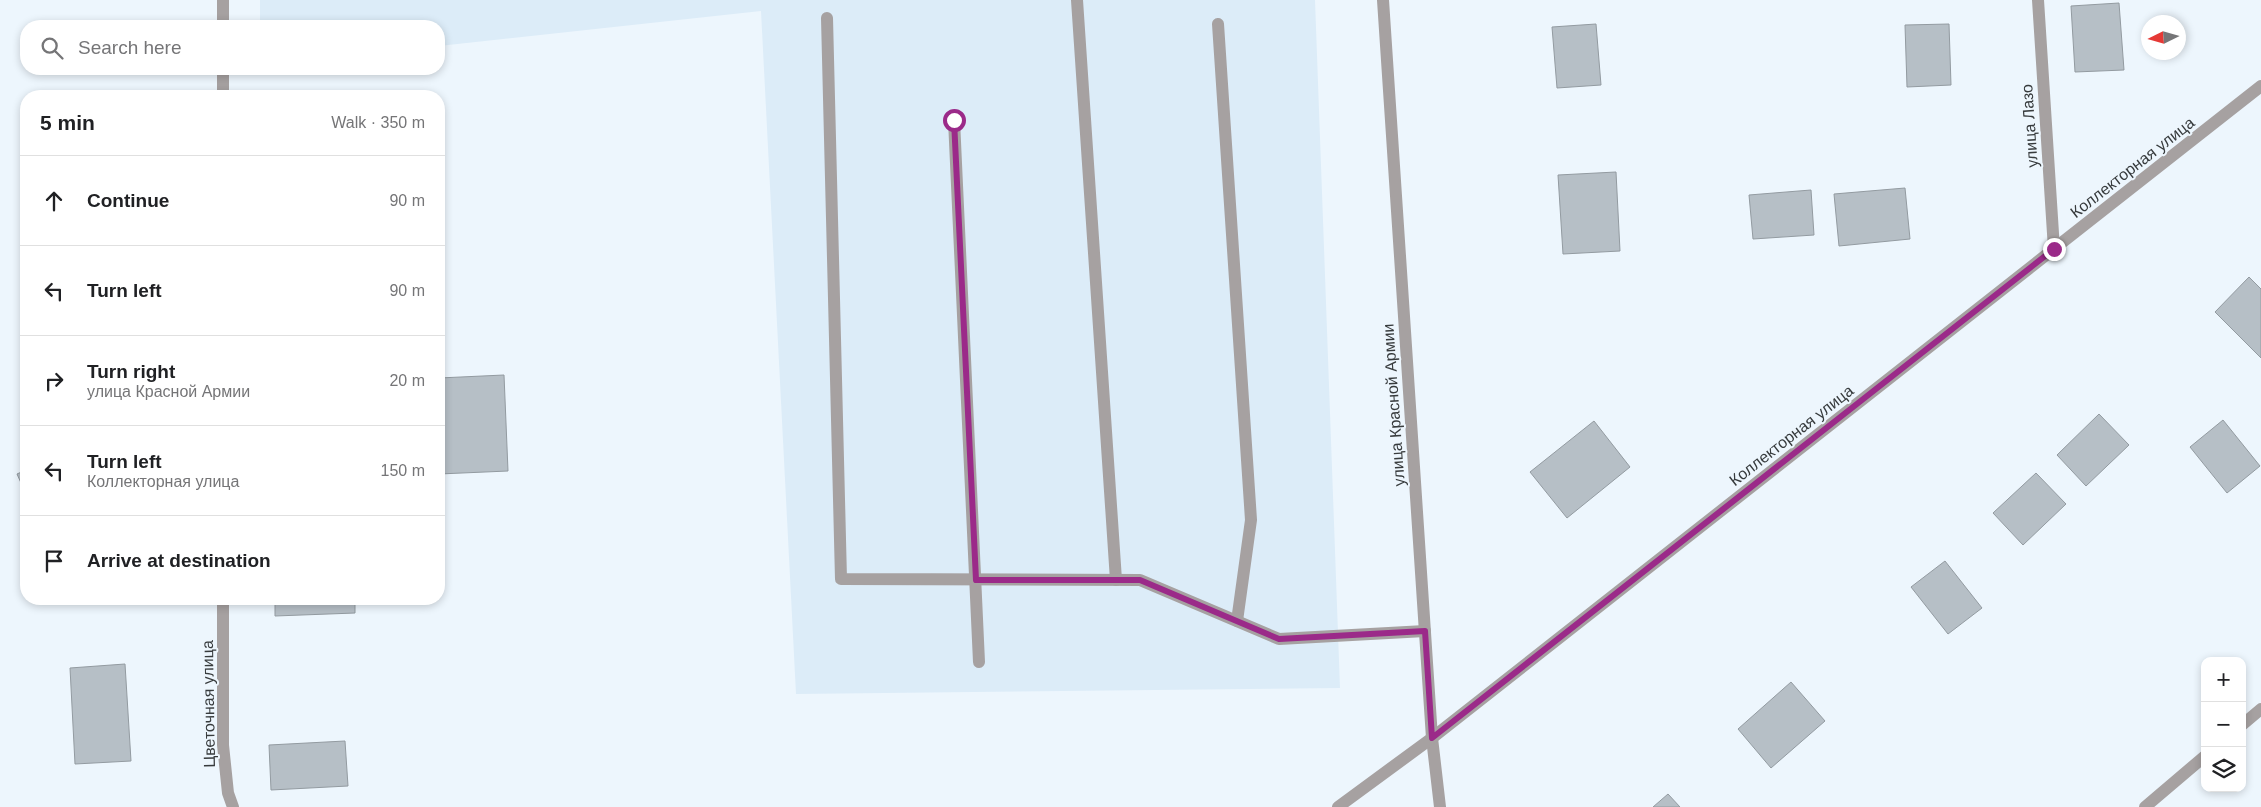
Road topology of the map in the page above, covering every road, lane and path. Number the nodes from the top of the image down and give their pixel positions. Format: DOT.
graph roads {
  1 [pos="224,0"];
  2 [pos="1077,0"];
  3 [pos="1382,0"];
  4 [pos="2038,0"];
  5 [pos="827,18"];
  6 [pos="223,20"];
  7 [pos="1218,24"];
  8 [pos="223,75"];
  9 [pos="2261,86"];
  10 [pos="223,90"];
  11 [pos="954,120"];
  12 [pos="2054,249"];
  13 [pos="976,580"];
  14 [pos="1116,580"];
  15 [pos="223,605"];
  16 [pos="1237,621"];
  17 [pos="1425,631"];
  18 [pos="979,662"];
  19 [pos="2261,709"];
  20 [pos="2246,722"];
  21 [pos="1432,738"];
  22 [pos="2201,759"];
  23 [pos="233,807"];
  24 [pos="1338,807"];
  25 [pos="1440,807"];
  26 [pos="2145,807"];
  1 -- 6 [label="street"];
  2 -- 14 [label="street"];
  3 -- 17 [label="street, улица Красной Армии"];
  4 -- 12 [label="street, улица Лазо"];
  5 -- 13 [label="street"];
  7 -- 16 [label="street"];
  8 -- 10 [label="street"];
  9 -- 12 [label="street, Коллекторная улица"];
  11 -- 13 [label="street"];
  12 -- 21 [label="street, Коллекторная улица"];
  13 -- 14 [label="street"];
  13 -- 18 [label="street"];
  14 -- 16 [label="street"];
  15 -- 23 [label="street, Цветочная улица"];
  16 -- 17 [label="street"];
  17 -- 21 [label="street, улица Красной Армии"];
  19 -- 20 [label="street"];
  21 -- 24 [label="street, Коллекторная улица"];
  21 -- 25 [label="street, улица Красной Армии"];
  22 -- 26 [label="street"];
}
